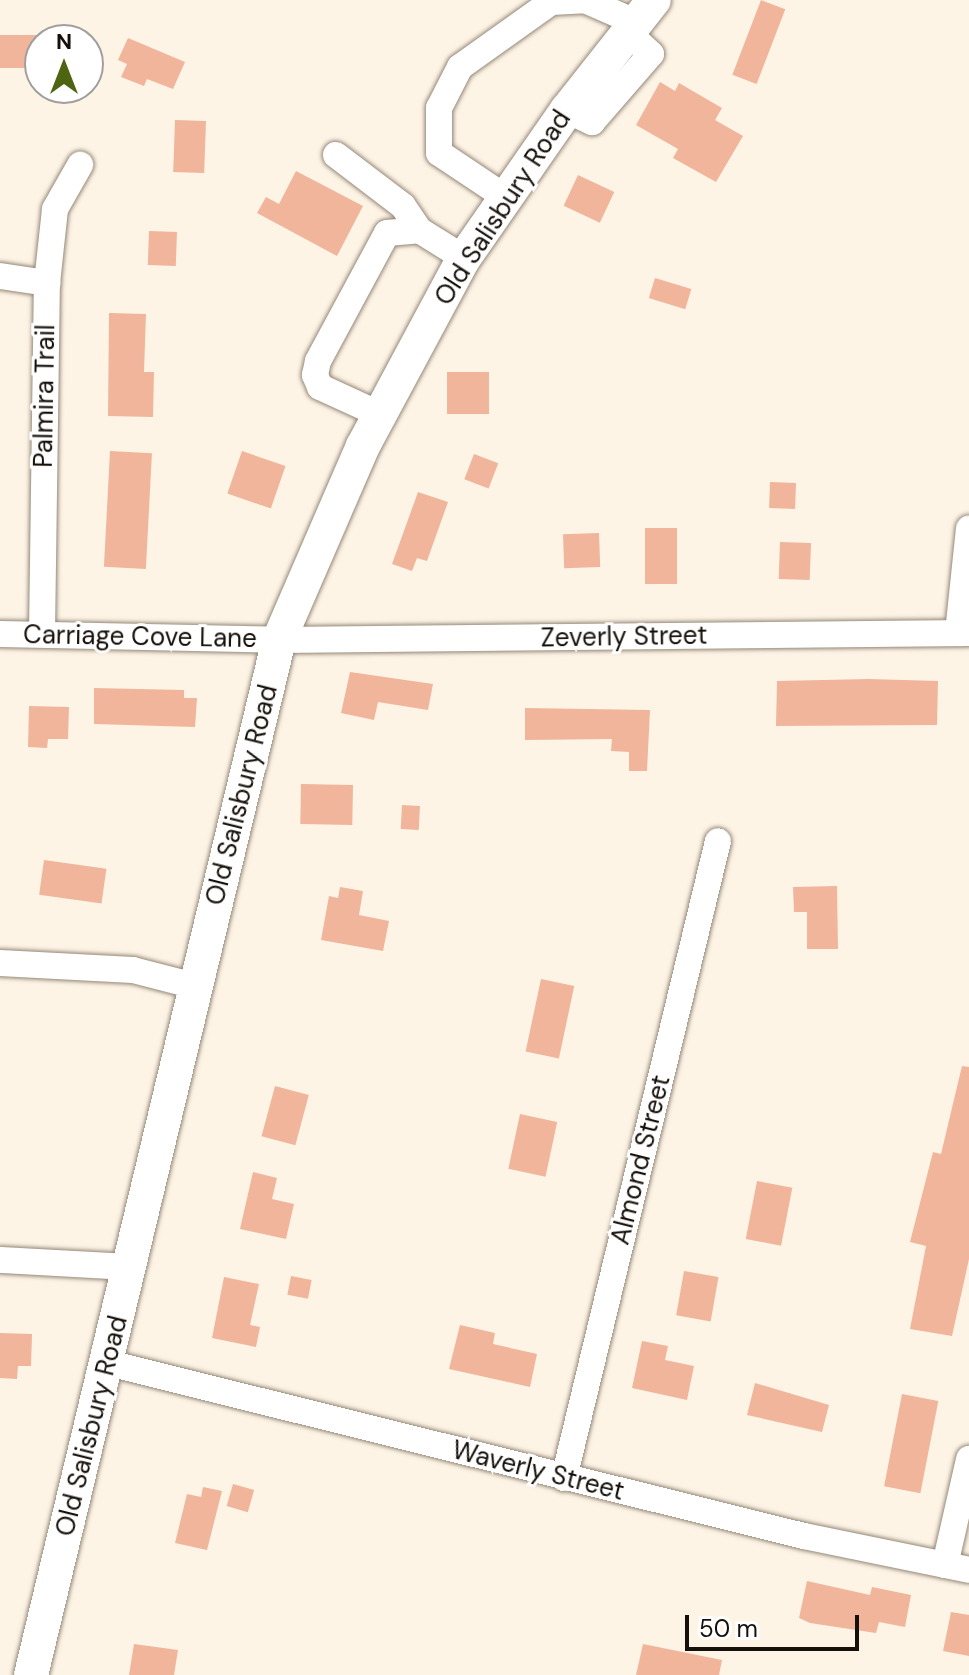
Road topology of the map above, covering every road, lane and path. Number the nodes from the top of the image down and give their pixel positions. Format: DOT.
graph roads {
  1 [pos="639,18"];
  2 [pos="336,155"];
  3 [pos="80,165"];
  4 [pos="505,197"];
  5 [pos="419,230"];
  6 [pos="464,258"];
  7 [pos="0,276"];
  8 [pos="47,283"];
  9 [pos="379,414"];
  10 [pos="969,529"];
  11 [pos="963,633"];
  12 [pos="0,634"];
  13 [pos="42,634"];
  14 [pos="279,640"];
  15 [pos="718,841"];
  16 [pos="0,963"];
  17 [pos="195,986"];
  18 [pos="0,1260"];
  19 [pos="130,1267"];
  20 [pos="108,1363"];
  21 [pos="969,1459"];
  22 [pos="564,1478"];
  23 [pos="957,1568"];
  24 [pos="31,1675"];
  1 -- 4 [label="main road, Old Salisbury Road"];
  1 -- 4 [label="street"];
  2 -- 5 [label="street"];
  3 -- 8 [label="street, Palmira Trail"];
  4 -- 6 [label="main road, Old Salisbury Road"];
  5 -- 6 [label="street"];
  5 -- 9 [label="street"];
  6 -- 9 [label="main road, Old Salisbury Road"];
  7 -- 8 [label="street"];
  8 -- 13 [label="street, Palmira Trail"];
  9 -- 14 [label="main road, Old Salisbury Road"];
  10 -- 11 [label="street"];
  11 -- 14 [label="street, Zeverly Street"];
  12 -- 13 [label="street, Carriage Cove Lane"];
  13 -- 14 [label="street, Carriage Cove Lane"];
  14 -- 17 [label="main road, Old Salisbury Road"];
  15 -- 22 [label="street, Almond Street"];
  16 -- 17 [label="street"];
  17 -- 19 [label="main road, Old Salisbury Road"];
  18 -- 19 [label="street"];
  19 -- 20 [label="main road, Old Salisbury Road"];
  20 -- 22 [label="street, Waverly Street"];
  20 -- 24 [label="main road, Old Salisbury Road"];
  21 -- 23 [label="street"];
  22 -- 23 [label="street, Waverly Street"];
}
